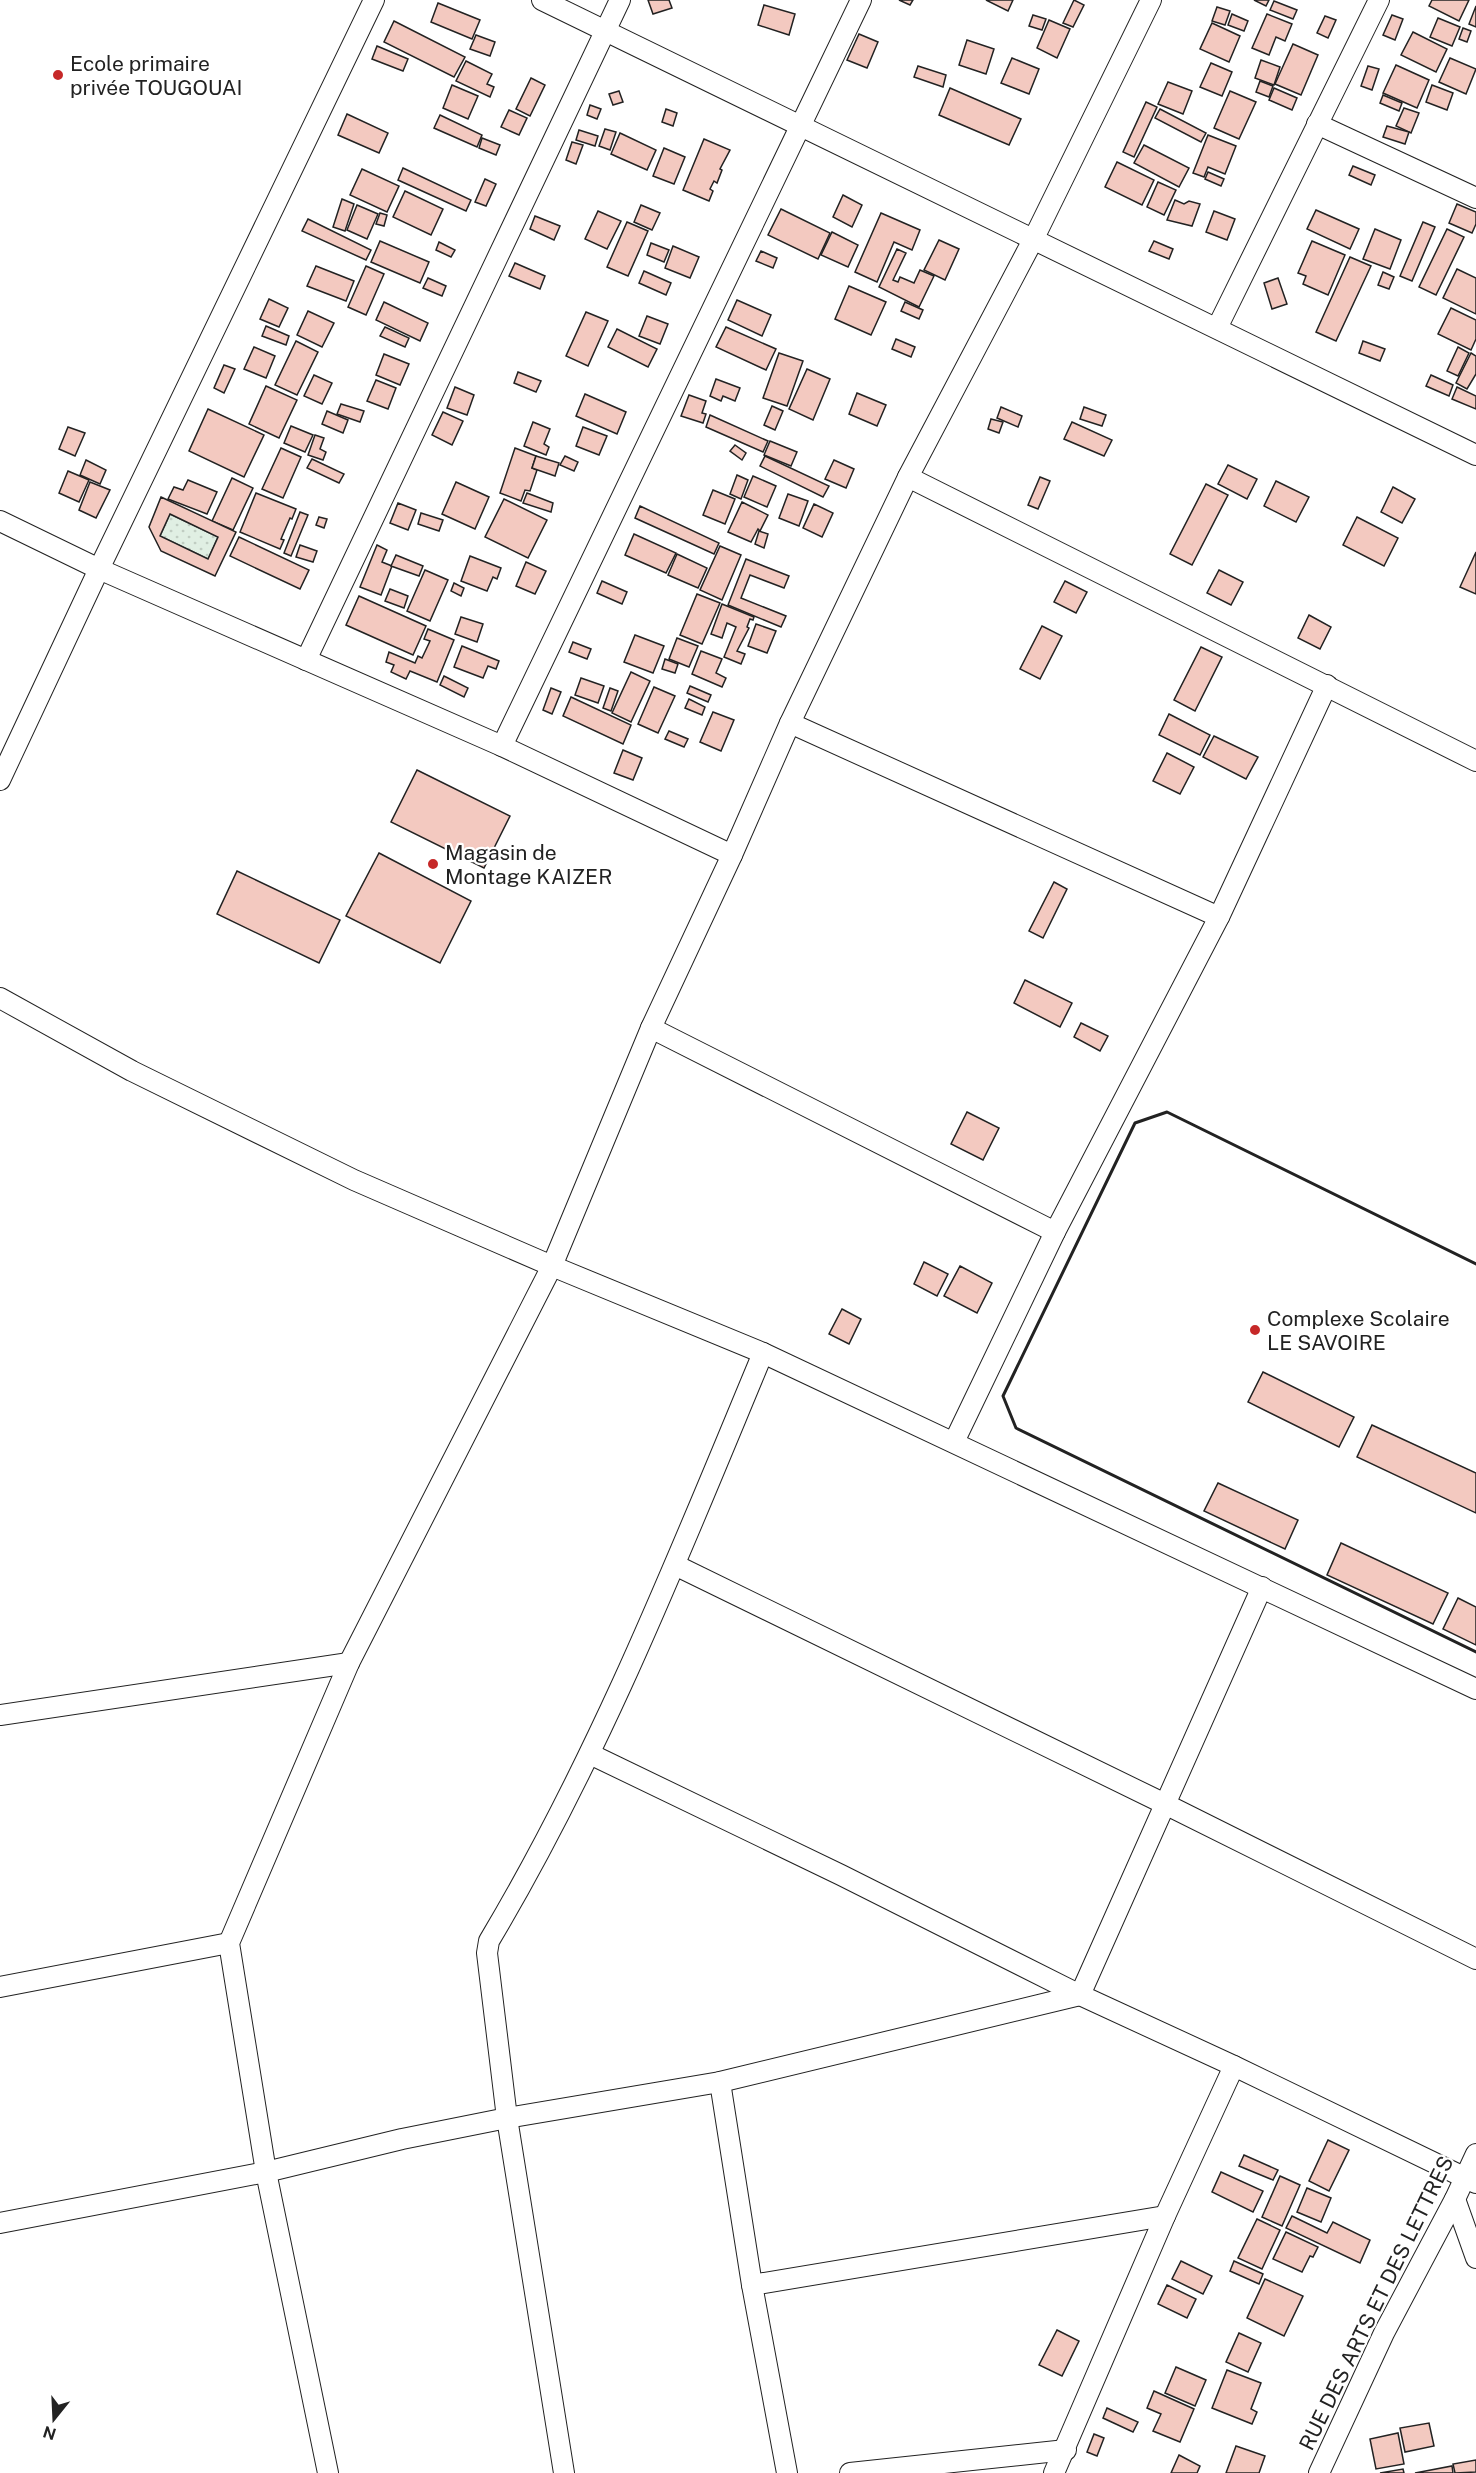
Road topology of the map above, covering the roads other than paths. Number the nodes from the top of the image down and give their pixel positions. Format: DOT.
graph roads {
  1 [pos="374,0"];
  2 [pos="542,0"];
  3 [pos="620,0"];
  4 [pos="861,0"];
  5 [pos="1151,0"];
  6 [pos="1379,0"];
  7 [pos="605,31"];
  8 [pos="1317,124"];
  9 [pos="799,125"];
  10 [pos="1476,198"];
  11 [pos="1033,240"];
  12 [pos="1217,328"];
  13 [pos="1476,455"];
  14 [pos="908,477"];
  15 [pos="0,521"];
  16 [pos="99,569"];
  17 [pos="306,660"];
  18 [pos="1327,686"];
  19 [pos="790,723"];
  20 [pos="502,746"];
  21 [pos="1476,760"];
  22 [pos="0,780"];
  23 [pos="732,855"];
  24 [pos="1219,917"];
  25 [pos="0,998"];
  26 [pos="651,1028"];
  27 [pos="1055,1232"];
  28 [pos="552,1266"];
  29 [pos="763,1353"];
  30 [pos="954,1443"];
  31 [pos="675,1565"];
  32 [pos="1262,1587"];
  33 [pos="349,1664"];
  34 [pos="1476,1689"];
  35 [pos="0,1715"];
  36 [pos="590,1754"];
  37 [pos="1167,1805"];
  38 [pos="229,1943"];
  39 [pos="1476,1959"];
  40 [pos="0,1986"];
  41 [pos="1080,1995"];
  42 [pos="1234,2066"];
  43 [pos="720,2082"];
  44 [pos="507,2118"];
  45 [pos="1476,2154"];
  46 [pos="266,2172"];
  47 [pos="1471,2181"];
  48 [pos="1455,2199"];
  49 [pos="1165,2216"];
  50 [pos="0,2223"];
  51 [pos="1476,2258"];
  52 [pos="752,2285"];
  53 [pos="1066,2450"];
  54 [pos="328,2473"];
  55 [pos="564,2473"];
  56 [pos="787,2473"];
  57 [pos="850,2473"];
  58 [pos="1054,2473"];
  59 [pos="1318,2473"];
  1 -- 16 [label="street"];
  2 -- 7 [label="street"];
  3 -- 7 [label="street"];
  4 -- 9 [label="street"];
  5 -- 11 [label="street"];
  6 -- 8 [label="street"];
  7 -- 9 [label="street"];
  7 -- 17 [label="street"];
  8 -- 10 [label="street"];
  8 -- 12 [label="street"];
  9 -- 11 [label="street"];
  9 -- 20 [label="street"];
  11 -- 12 [label="street"];
  11 -- 14 [label="street"];
  12 -- 13 [label="street"];
  14 -- 18 [label="street"];
  14 -- 19 [label="street"];
  15 -- 16 [label="street"];
  16 -- 17 [label="street"];
  16 -- 22 [label="street"];
  17 -- 20 [label="street"];
  18 -- 21 [label="street"];
  18 -- 24 [label="street"];
  19 -- 23 [label="street"];
  19 -- 24 [label="street"];
  20 -- 23 [label="street"];
  23 -- 26 [label="street"];
  24 -- 27 [label="street"];
  25 -- 28 [label="street"];
  26 -- 27 [label="street"];
  26 -- 28 [label="street"];
  27 -- 30 [label="street"];
  28 -- 29 [label="street"];
  28 -- 33 [label="street"];
  29 -- 30 [label="street"];
  29 -- 31 [label="street"];
  30 -- 32 [label="street"];
  31 -- 36 [label="street"];
  31 -- 37 [label="street"];
  32 -- 34 [label="street"];
  32 -- 37 [label="street"];
  33 -- 35 [label="street"];
  33 -- 38 [label="street"];
  36 -- 41 [label="street"];
  36 -- 44 [label="street"];
  37 -- 39 [label="street"];
  37 -- 41 [label="street"];
  38 -- 40 [label="street"];
  38 -- 46 [label="street"];
  41 -- 42 [label="street"];
  41 -- 43 [label="street"];
  42 -- 47 [label="street"];
  42 -- 49 [label="street"];
  43 -- 44 [label="street"];
  43 -- 52 [label="street"];
  44 -- 46 [label="street"];
  44 -- 55 [label="street"];
  45 -- 47 [label="street, RUE DES ARTS ET DES LETTRES"];
  46 -- 50 [label="street"];
  46 -- 54 [label="street"];
  47 -- 48 [label="street, RUE DES ARTS ET DES LETTRES"];
  48 -- 51 [label="street"];
  48 -- 59 [label="street, RUE DES ARTS ET DES LETTRES"];
  49 -- 52 [label="street"];
  49 -- 53 [label="street"];
  52 -- 56 [label="street"];
  53 -- 57 [label="street"];
  53 -- 58 [label="street"];
}
